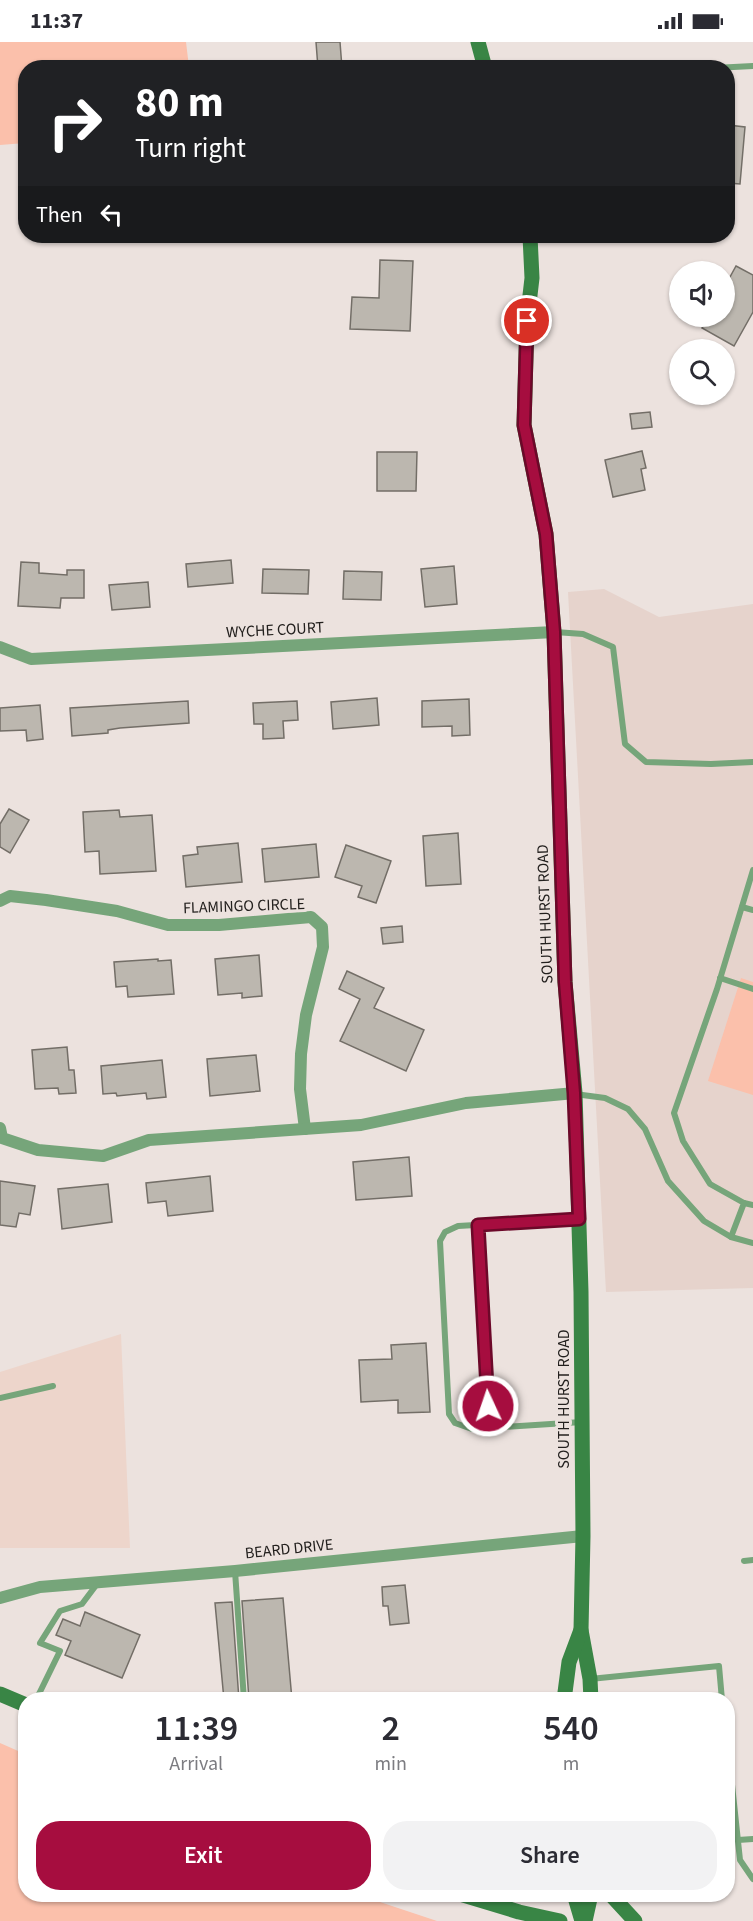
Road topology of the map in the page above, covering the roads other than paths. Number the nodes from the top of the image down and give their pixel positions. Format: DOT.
graph roads {
  1 [pos="478,42"];
  2 [pos="483,60"];
  3 [pos="753,66"];
  4 [pos="735,67"];
  5 [pos="530,243"];
  6 [pos="554,632"];
  7 [pos="0,646"];
  8 [pos="753,762"];
  9 [pos="753,870"];
  10 [pos="0,901"];
  11 [pos="742,907"];
  12 [pos="753,910"];
  13 [pos="720,978"];
  14 [pos="753,989"];
  15 [pos="574,1093"];
  16 [pos="0,1128"];
  17 [pos="305,1129"];
  18 [pos="744,1203"];
  19 [pos="753,1205"];
  20 [pos="579,1219"];
  21 [pos="478,1225"];
  22 [pos="731,1237"];
  23 [pos="753,1243"];
  24 [pos="52,1386"];
  25 [pos="0,1398"];
  26 [pos="582,1422"];
  27 [pos="489,1428"];
  28 [pos="583,1536"];
  29 [pos="753,1560"];
  30 [pos="744,1561"];
  31 [pos="235,1571"];
  32 [pos="98,1582"];
  33 [pos="0,1598"];
  34 [pos="581,1630"];
  35 [pos="590,1679"];
  36 [pos="40,1692"];
  37 [pos="243,1692"];
  38 [pos="565,1692"];
  39 [pos="591,1692"];
  40 [pos="721,1692"];
  41 [pos="0,1694"];
  42 [pos="18,1702"];
  43 [pos="735,1812"];
  44 [pos="753,1839"];
  45 [pos="738,1840"];
  46 [pos="753,1879"];
  47 [pos="496,1902"];
  48 [pos="577,1902"];
  49 [pos="589,1902"];
  50 [pos="617,1902"];
  51 [pos="560,1921"];
  52 [pos="584,1921"];
  53 [pos="635,1921"];
  1 -- 2 [label="street"];
  3 -- 4 [label="lane"];
  5 -- 6 [label="street, SOUTH HURST ROAD"];
  6 -- 7 [label="street, WYCHE COURT"];
  6 -- 8 [label="lane"];
  6 -- 15 [label="street, SOUTH HURST ROAD"];
  9 -- 11 [label="lane"];
  10 -- 17 [label="street, FLAMINGO CIRCLE"];
  11 -- 12 [label="lane"];
  11 -- 13 [label="lane"];
  13 -- 14 [label="lane"];
  13 -- 18 [label="lane"];
  15 -- 17 [label="street"];
  15 -- 20 [label="street, SOUTH HURST ROAD"];
  15 -- 22 [label="lane"];
  16 -- 17 [label="street"];
  18 -- 19 [label="lane"];
  18 -- 22 [label="lane"];
  20 -- 21 [label="lane"];
  20 -- 26 [label="street, SOUTH HURST ROAD"];
  21 -- 27 [label="lane"];
  21 -- 27 [label="lane"];
  22 -- 23 [label="lane"];
  24 -- 25 [label="lane"];
  26 -- 27 [label="lane"];
  26 -- 28 [label="street, SOUTH HURST ROAD"];
  28 -- 31 [label="street, BEARD DRIVE"];
  28 -- 34 [label="street, SOUTH HURST ROAD"];
  29 -- 30 [label="lane"];
  31 -- 32 [label="street, BEARD DRIVE"];
  31 -- 37 [label="lane"];
  32 -- 33 [label="street, BEARD DRIVE"];
  32 -- 36 [label="lane"];
  34 -- 35 [label="street, SOUTH HURST ROAD"];
  34 -- 38 [label="street, SOUTH HURST ROAD"];
  35 -- 39 [label="street, SOUTH HURST ROAD"];
  35 -- 40 [label="lane"];
  41 -- 42 [label="street"];
  43 -- 45 [label="lane"];
  44 -- 45 [label="lane"];
  45 -- 46 [label="lane"];
  47 -- 51 [label="street"];
  48 -- 52 [label="street"];
  49 -- 52 [label="street"];
  50 -- 53 [label="street"];
}
